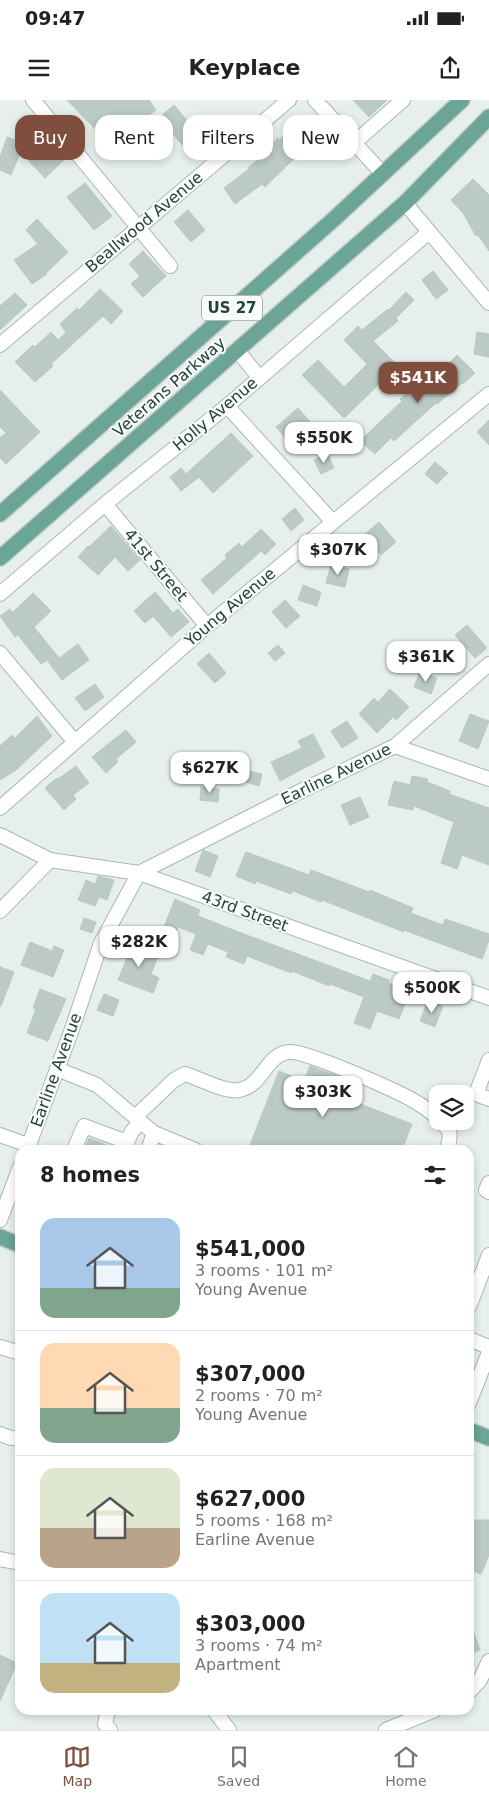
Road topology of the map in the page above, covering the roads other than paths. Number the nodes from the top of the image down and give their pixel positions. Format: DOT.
graph roads {
  1 [pos="33,100"];
  2 [pos="289,100"];
  3 [pos="315,100"];
  4 [pos="403,100"];
  5 [pos="454,103"];
  6 [pos="329,115"];
  7 [pos="489,117"];
  8 [pos="358,139"];
  9 [pos="358,146"];
  10 [pos="382,173"];
  11 [pos="405,203"];
  12 [pos="138,227"];
  13 [pos="429,232"];
  14 [pos="170,266"];
  15 [pos="489,302"];
  16 [pos="0,345"];
  17 [pos="237,350"];
  18 [pos="259,377"];
  19 [pos="489,394"];
  20 [pos="227,406"];
  21 [pos="105,504"];
  22 [pos="0,514"];
  23 [pos="333,522"];
  24 [pos="0,558"];
  25 [pos="0,594"];
  26 [pos="207,626"];
  27 [pos="0,653"];
  28 [pos="489,664"];
  29 [pos="74,741"];
  30 [pos="395,746"];
  31 [pos="489,779"];
  32 [pos="0,808"];
  33 [pos="0,835"];
  34 [pos="50,860"];
  35 [pos="139,873"];
  36 [pos="0,911"];
  37 [pos="489,998"];
  38 [pos="489,1060"];
  39 [pos="57,1069"];
  40 [pos="489,1099"];
  41 [pos="429,1111"];
  42 [pos="138,1119"];
  43 [pos="450,1130"];
  44 [pos="154,1133"];
  45 [pos="0,1135"];
  46 [pos="21,1145"];
  47 [pos="28,1145"];
  48 [pos="76,1145"];
  49 [pos="124,1145"];
  50 [pos="126,1145"];
  51 [pos="150,1145"];
  52 [pos="182,1145"];
  53 [pos="448,1145"];
  54 [pos="15,1180"];
  55 [pos="489,1182"];
  56 [pos="489,1192"];
  57 [pos="0,1220"];
  58 [pos="0,1237"];
  59 [pos="15,1243"];
  60 [pos="489,1255"];
  61 [pos="474,1294"];
  62 [pos="474,1341"];
  63 [pos="489,1347"];
  64 [pos="1,1350"];
  65 [pos="15,1352"];
  66 [pos="489,1352"];
  67 [pos="484,1380"];
  68 [pos="474,1395"];
  69 [pos="474,1432"];
  70 [pos="0,1434"];
  71 [pos="15,1438"];
  72 [pos="489,1438"];
  73 [pos="0,1559"];
  74 [pos="15,1562"];
  75 [pos="489,1661"];
  76 [pos="474,1687"];
  77 [pos="107,1715"];
  78 [pos="218,1715"];
  79 [pos="423,1715"];
  80 [pos="110,1730"];
  81 [pos="229,1730"];
  82 [pos="386,1730"];
  1 -- 12 [label="street"];
  2 -- 12 [label="street, Beallwood Avenue"];
  3 -- 6 [label="street"];
  4 -- 8 [label="street"];
  5 -- 10 [label="main road, Veterans Parkway / US 27"];
  7 -- 11 [label="main road, Veterans Parkway / US 27"];
  9 -- 10 [label="street"];
  10 -- 22 [label="main road, Veterans Parkway / US 27"];
  11 -- 13 [label="street"];
  11 -- 17 [label="main road, Veterans Parkway / US 27"];
  12 -- 14 [label="street"];
  12 -- 16 [label="street, Beallwood Avenue"];
  13 -- 15 [label="street"];
  13 -- 18 [label="street, Holly Avenue"];
  17 -- 18 [label="street"];
  17 -- 24 [label="main road, Veterans Parkway / US 27"];
  18 -- 20 [label="street, Holly Avenue"];
  19 -- 23 [label="street, Young Avenue"];
  20 -- 21 [label="street, Holly Avenue"];
  20 -- 23 [label="street"];
  21 -- 25 [label="street, Holly Avenue"];
  21 -- 26 [label="street, 41st Street"];
  23 -- 26 [label="street, Young Avenue"];
  26 -- 29 [label="street, Young Avenue"];
  27 -- 29 [label="street"];
  28 -- 30 [label="street, Earline Avenue"];
  29 -- 32 [label="street, Young Avenue"];
  30 -- 31 [label="street"];
  30 -- 35 [label="street, Earline Avenue"];
  33 -- 34 [label="street, 43rd Street"];
  34 -- 35 [label="street, 43rd Street"];
  34 -- 36 [label="street"];
  35 -- 37 [label="street, 43rd Street"];
  35 -- 39 [label="street, Earline Avenue"];
  38 -- 40 [label="street"];
  39 -- 42 [label="street"];
  39 -- 47 [label="street, Earline Avenue"];
  41 -- 42 [label="street"];
  42 -- 44 [label="street"];
  42 -- 50 [label="street"];
  43 -- 53 [label="street"];
  44 -- 51 [label="street"];
  44 -- 52 [label="street"];
  45 -- 46 [label="street"];
  48 -- 49 [label="street"];
  54 -- 57 [label="street"];
  55 -- 56 [label="street"];
  58 -- 59 [label="main road"];
  60 -- 61 [label="street"];
  62 -- 63 [label="street"];
  64 -- 65 [label="street"];
  66 -- 67 [label="street"];
  67 -- 68 [label="street"];
  69 -- 72 [label="main road"];
  70 -- 71 [label="street"];
  73 -- 74 [label="street"];
  75 -- 76 [label="street"];
  77 -- 80 [label="street"];
  78 -- 81 [label="street"];
  79 -- 82 [label="street"];
}
